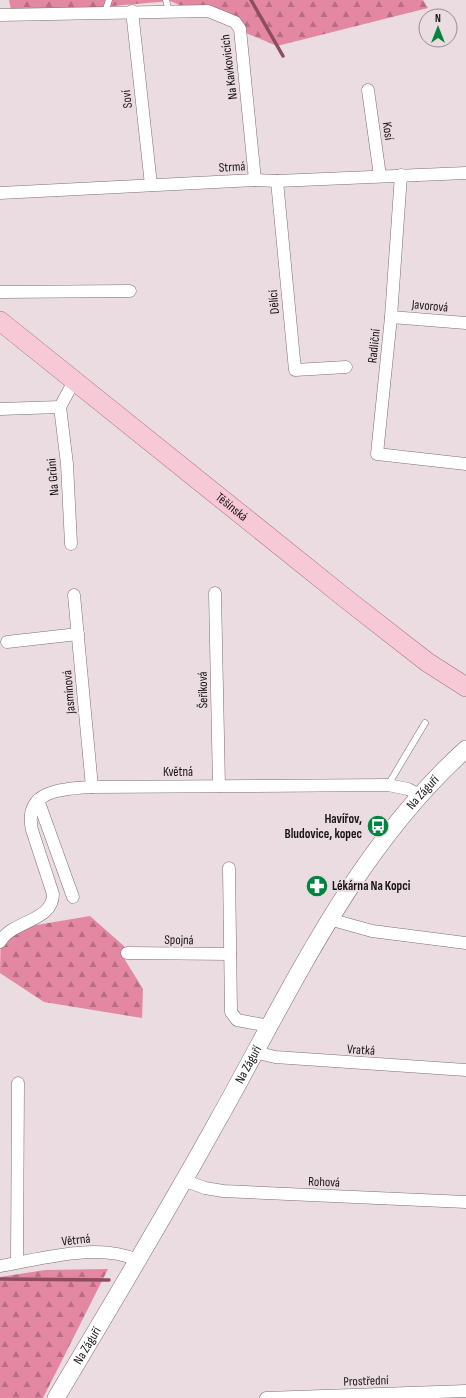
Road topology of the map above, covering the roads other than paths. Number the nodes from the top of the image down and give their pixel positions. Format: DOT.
graph roads {
  1 [pos="109,0"];
  2 [pos="168,6"];
  3 [pos="132,11"];
  4 [pos="105,12"];
  5 [pos="0,15"];
  6 [pos="368,90"];
  7 [pos="466,173"];
  8 [pos="401,175"];
  9 [pos="380,176"];
  10 [pos="255,180"];
  11 [pos="277,181"];
  12 [pos="151,185"];
  13 [pos="0,193"];
  14 [pos="130,291"];
  15 [pos="0,292"];
  16 [pos="391,317"];
  17 [pos="0,321"];
  18 [pos="466,323"];
  19 [pos="346,367"];
  20 [pos="74,381"];
  21 [pos="60,407"];
  22 [pos="0,409"];
  23 [pos="466,464"];
  24 [pos="71,544"];
  25 [pos="215,593"];
  26 [pos="74,595"];
  27 [pos="78,634"];
  28 [pos="7,642"];
  29 [pos="466,687"];
  30 [pos="425,723"];
  31 [pos="466,749"];
  32 [pos="388,785"];
  33 [pos="219,786"];
  34 [pos="92,787"];
  35 [pos="419,795"];
  36 [pos="38,800"];
  37 [pos="229,868"];
  38 [pos="73,897"];
  39 [pos="329,919"];
  40 [pos="0,942"];
  41 [pos="466,943"];
  42 [pos="126,953"];
  43 [pos="230,954"];
  44 [pos="269,1026"];
  45 [pos="255,1052"];
  46 [pos="466,1070"];
  47 [pos="18,1083"];
  48 [pos="183,1180"];
  49 [pos="466,1202"];
  50 [pos="137,1260"];
  51 [pos="17,1262"];
  52 [pos="0,1266"];
  53 [pos="466,1391"];
  54 [pos="58,1398"];
  55 [pos="266,1398"];
  1 -- 4 [label="lane"];
  2 -- 3 [label="street, Na Kavkovicích"];
  2 -- 10 [label="street, Na Kavkovicích"];
  3 -- 4 [label="street, Na Kavkovicích"];
  3 -- 12 [label="street, Soví"];
  4 -- 5 [label="street, Na Kavkovicích"];
  6 -- 9 [label="street, Kosí"];
  7 -- 8 [label="street, Strmá"];
  8 -- 9 [label="street, Strmá"];
  8 -- 16 [label="street, Radliční"];
  9 -- 11 [label="street, Strmá"];
  10 -- 11 [label="street, Strmá"];
  10 -- 12 [label="street, Strmá"];
  11 -- 19 [label="street, Dělící"];
  12 -- 13 [label="street, Strmá"];
  14 -- 15 [label="street"];
  16 -- 18 [label="street, Javorová"];
  16 -- 23 [label="street, Radliční"];
  17 -- 20 [label="main road, Těšínská"];
  20 -- 21 [label="street"];
  20 -- 29 [label="main road, Těšínská"];
  21 -- 22 [label="street"];
  21 -- 24 [label="street, Na Grůni"];
  25 -- 33 [label="street, Šeříková"];
  26 -- 27 [label="street, Jasmínová"];
  27 -- 28 [label="street"];
  27 -- 34 [label="street, Jasmínová"];
  30 -- 32 [label="lane"];
  31 -- 35 [label="street, Na Záguří"];
  32 -- 33 [label="street, Květná"];
  32 -- 35 [label="street, Květná"];
  33 -- 34 [label="street, Květná"];
  34 -- 36 [label="street, Květná"];
  35 -- 39 [label="street, Na Záguří"];
  36 -- 38 [label="street"];
  36 -- 40 [label="street"];
  37 -- 43 [label="street"];
  39 -- 41 [label="street"];
  39 -- 44 [label="street, Na Záguří"];
  42 -- 43 [label="street, Spojná"];
  43 -- 44 [label="street"];
  44 -- 45 [label="street, Na Záguří"];
  45 -- 46 [label="street, Vratká"];
  45 -- 48 [label="street, Na Záguří"];
  47 -- 51 [label="street"];
  48 -- 49 [label="street, Rohová"];
  48 -- 50 [label="street, Na Záguří"];
  50 -- 51 [label="street, Větrná"];
  50 -- 54 [label="street, Na Záguří"];
  51 -- 52 [label="street, Větrná"];
  53 -- 55 [label="street, Prostřední"];
}
